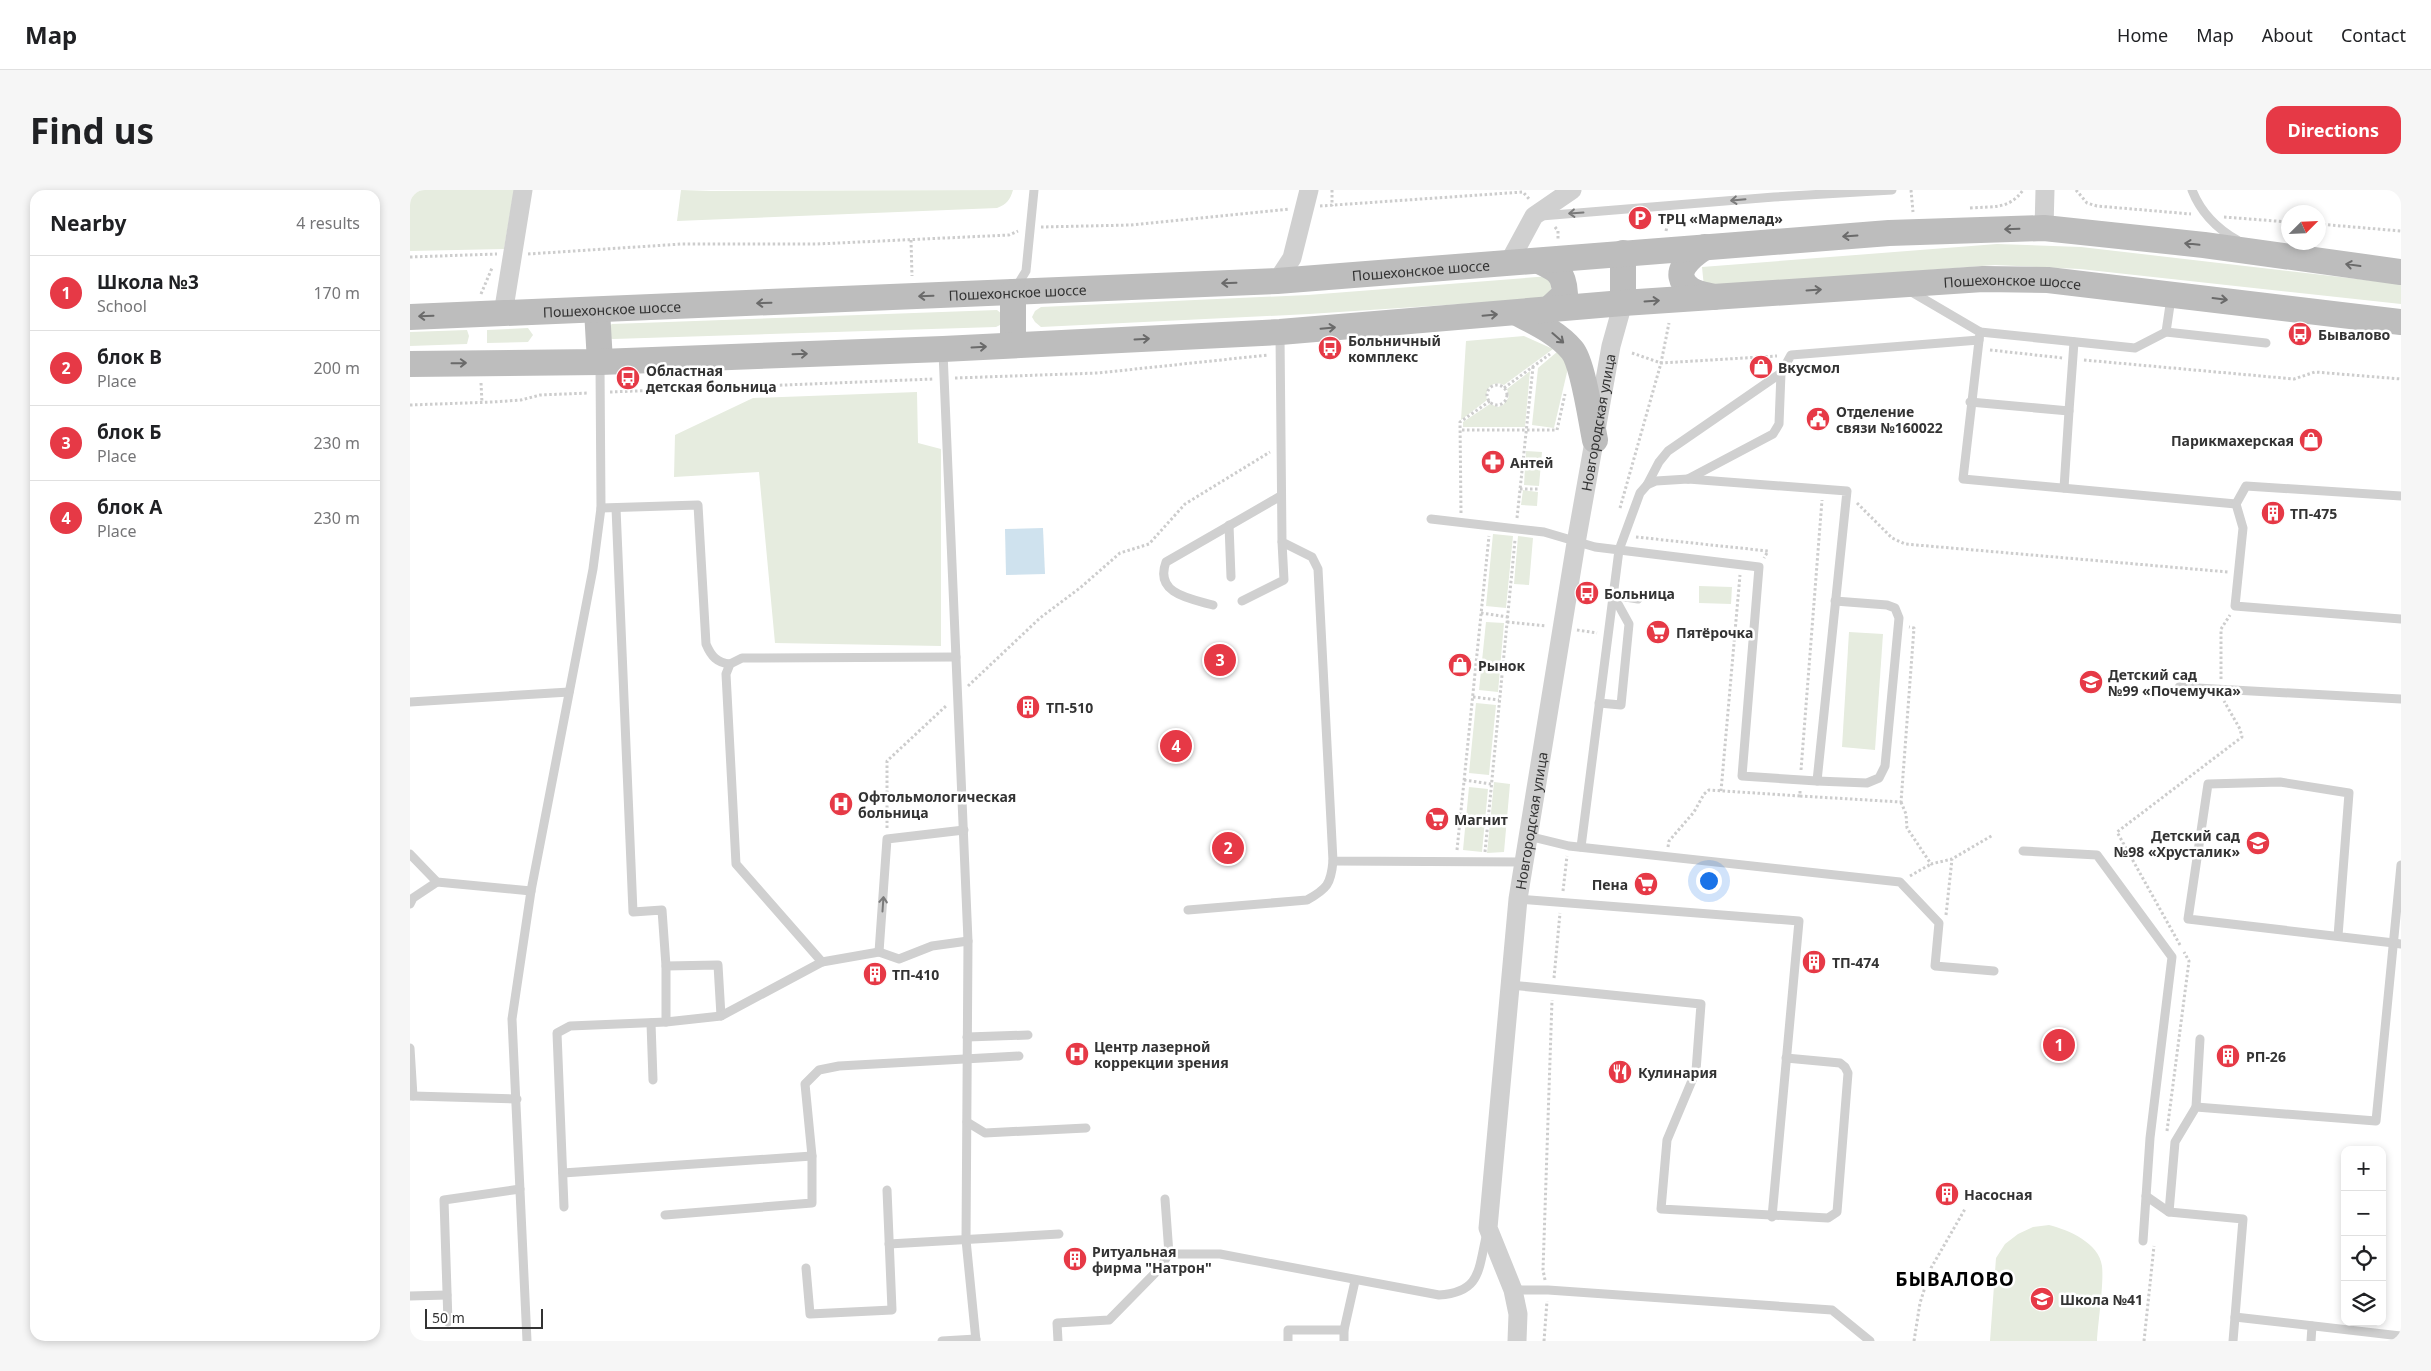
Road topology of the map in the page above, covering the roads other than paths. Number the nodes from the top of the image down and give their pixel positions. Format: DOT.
graph roads {
  1 [pos="524,190"];
  2 [pos="1034,190"];
  3 [pos="1572,190"];
  4 [pos="1892,190"];
  5 [pos="2044,190"];
  6 [pos="2192,190"];
  7 [pos="1306,199"];
  8 [pos="1539,214"];
  9 [pos="2044,228"];
  10 [pos="1705,246"];
  11 [pos="2257,252"];
  12 [pos="1623,253"];
  13 [pos="1539,261"];
  14 [pos="1508,264"];
  15 [pos="2401,272"];
  16 [pos="1277,282"];
  17 [pos="1898,285"];
  18 [pos="1013,292"];
  19 [pos="2172,294"];
  20 [pos="1714,297"];
  21 [pos="1623,303"];
  22 [pos="597,310"];
  23 [pos="1548,310"];
  24 [pos="1517,313"];
  25 [pos="503,314"];
  26 [pos="410,317"];
  27 [pos="2401,322"];
  28 [pos="2166,332"];
  29 [pos="1979,340"];
  30 [pos="2074,342"];
  31 [pos="1280,343"];
  32 [pos="2266,343"];
  33 [pos="1013,345"];
  34 [pos="943,349"];
  35 [pos="600,362"];
  36 [pos="410,364"];
  37 [pos="1781,373"];
  38 [pos="1970,402"];
  39 [pos="2070,411"];
  40 [pos="1595,440"];
  41 [pos="1688,479"];
  42 [pos="1647,485"];
  43 [pos="2064,488"];
  44 [pos="2401,496"];
  45 [pos="1279,497"];
  46 [pos="2236,504"];
  47 [pos="601,508"];
  48 [pos="616,508"];
  49 [pos="1431,519"];
  50 [pos="1229,525"];
  51 [pos="1282,542"];
  52 [pos="1576,543"];
  53 [pos="1619,550"];
  54 [pos="1231,577"];
  55 [pos="1613,595"];
  56 [pos="1638,599"];
  57 [pos="1242,601"];
  58 [pos="1836,601"];
  59 [pos="1213,606"];
  60 [pos="2401,619"];
  61 [pos="956,657"];
  62 [pos="730,664"];
  63 [pos="2179,687"];
  64 [pos="570,692"];
  65 [pos="2401,699"];
  66 [pos="410,702"];
  67 [pos="1599,703"];
  68 [pos="1817,781"];
  69 [pos="964,830"];
  70 [pos="1528,836"];
  71 [pos="1580,847"];
  72 [pos="2023,851"];
  73 [pos="410,854"];
  74 [pos="1333,862"];
  75 [pos="1524,862"];
  76 [pos="2401,866"];
  77 [pos="437,882"];
  78 [pos="531,891"];
  79 [pos="1518,899"];
  80 [pos="410,904"];
  81 [pos="1188,910"];
  82 [pos="2338,936"];
  83 [pos="968,941"];
  84 [pos="2397,944"];
  85 [pos="879,952"];
  86 [pos="822,962"];
  87 [pos="666,966"];
  88 [pos="1994,971"];
  89 [pos="1510,985"];
  90 [pos="722,1016"];
  91 [pos="666,1022"];
  92 [pos="651,1023"];
  93 [pos="1028,1034"];
  94 [pos="967,1037"];
  95 [pos="2200,1039"];
  96 [pos="410,1048"];
  97 [pos="1018,1056"];
  98 [pos="967,1058"];
  99 [pos="1786,1058"];
  100 [pos="654,1080"];
  101 [pos="411,1096"];
  102 [pos="517,1099"];
  103 [pos="2196,1107"];
  104 [pos="966,1122"];
  105 [pos="1086,1128"];
  106 [pos="812,1156"];
  107 [pos="562,1172"];
  108 [pos="520,1189"];
  109 [pos="887,1190"];
  110 [pos="2146,1196"];
  111 [pos="1165,1199"];
  112 [pos="564,1206"];
  113 [pos="2169,1212"];
  114 [pos="665,1214"];
  115 [pos="1772,1217"];
  116 [pos="1488,1228"];
  117 [pos="1059,1234"];
  118 [pos="966,1240"];
  119 [pos="2143,1241"];
  120 [pos="889,1244"];
  121 [pos="1169,1254"];
  122 [pos="806,1268"];
  123 [pos="1355,1281"];
  124 [pos="1513,1290"];
  125 [pos="447,1295"];
  126 [pos="410,1296"];
  127 [pos="2235,1317"];
  128 [pos="448,1322"];
  129 [pos="2312,1326"];
  130 [pos="1344,1330"];
  131 [pos="2401,1336"];
  132 [pos="976,1340"];
  133 [pos="527,1341"];
  134 [pos="942,1341"];
  135 [pos="1058,1341"];
  136 [pos="1288,1341"];
  137 [pos="1344,1341"];
  138 [pos="1517,1341"];
  139 [pos="1870,1341"];
  140 [pos="2233,1341"];
  141 [pos="2311,1341"];
  1 -- 25 [label="street"];
  2 -- 18 [label="lane"];
  3 -- 8 [label="street"];
  4 -- 8 [label="lane, one-way"];
  5 -- 9 [label="street"];
  6 -- 11 [label="lane"];
  7 -- 16 [label="street"];
  8 -- 14 [label="street"];
  9 -- 10 [label="main road, Пошехонское шоссе, one-way"];
  11 -- 9 [label="main road, Пошехонское шоссе, one-way"];
  10 -- 12 [label="main road, Пошехонское шоссе"];
  10 -- 20 [label="main road"];
  15 -- 11 [label="main road, Пошехонское шоссе, one-way"];
  12 -- 13 [label="main road, Пошехонское шоссе"];
  12 -- 21 [label="main road"];
  13 -- 14 [label="main road, Пошехонское шоссе"];
  13 -- 23 [label="main road"];
  14 -- 16 [label="main road, Пошехонское шоссе"];
  16 -- 18 [label="main road, Пошехонское шоссе, one-way"];
  17 -- 19 [label="main road, Пошехонское шоссе"];
  20 -- 17 [label="main road, Пошехонское шоссе, one-way"];
  17 -- 29 [label="lane"];
  18 -- 22 [label="main road, Пошехонское шоссе, one-way"];
  18 -- 33 [label="main road"];
  19 -- 27 [label="main road, Пошехонское шоссе, one-way"];
  19 -- 28 [label="lane"];
  21 -- 20 [label="main road, Пошехонское шоссе, one-way"];
  21 -- 23 [label="main road, Пошехонское шоссе"];
  21 -- 40 [label="street, Новгородская улица"];
  22 -- 25 [label="main road, Пошехонское шоссе"];
  22 -- 35 [label="main road"];
  23 -- 24 [label="main road, Пошехонское шоссе"];
  31 -- 24 [label="main road, Пошехонское шоссе, one-way"];
  24 -- 40 [label="main road, one-way"];
  25 -- 26 [label="main road, Пошехонское шоссе, one-way"];
  28 -- 30 [label="lane"];
  28 -- 32 [label="lane"];
  29 -- 30 [label="lane"];
  29 -- 37 [label="lane"];
  29 -- 38 [label="lane"];
  30 -- 39 [label="lane"];
  33 -- 31 [label="main road, Пошехонское шоссе, one-way"];
  31 -- 45 [label="lane"];
  34 -- 33 [label="main road, Пошехонское шоссе, one-way"];
  35 -- 34 [label="main road, Пошехонское шоссе, one-way"];
  34 -- 61 [label="lane"];
  36 -- 35 [label="main road, Пошехонское шоссе, one-way"];
  35 -- 47 [label="lane"];
  37 -- 41 [label="lane"];
  37 -- 42 [label="lane"];
  38 -- 39 [label="lane"];
  38 -- 43 [label="lane"];
  39 -- 43 [label="lane"];
  40 -- 52 [label="street, Новгородская улица"];
  41 -- 42 [label="lane"];
  41 -- 58 [label="lane"];
  42 -- 53 [label="lane"];
  43 -- 46 [label="lane"];
  44 -- 46 [label="lane"];
  45 -- 50 [label="lane"];
  45 -- 51 [label="lane"];
  46 -- 60 [label="lane"];
  47 -- 48 [label="lane"];
  47 -- 64 [label="lane"];
  48 -- 62 [label="lane"];
  48 -- 87 [label="lane"];
  49 -- 52 [label="lane"];
  50 -- 54 [label="lane"];
  50 -- 59 [label="lane"];
  51 -- 57 [label="lane"];
  51 -- 74 [label="lane"];
  52 -- 53 [label="lane"];
  52 -- 70 [label="street, Новгородская улица"];
  53 -- 55 [label="lane"];
  53 -- 68 [label="lane"];
  55 -- 56 [label="lane"];
  55 -- 67 [label="lane"];
  55 -- 67 [label="lane"];
  58 -- 68 [label="lane"];
  58 -- 68 [label="lane"];
  61 -- 62 [label="lane"];
  61 -- 69 [label="lane"];
  62 -- 86 [label="lane"];
  63 -- 65 [label="lane"];
  64 -- 66 [label="lane"];
  64 -- 78 [label="lane"];
  67 -- 71 [label="lane"];
  69 -- 83 [label="lane"];
  85 -- 69 [label="lane, one-way"];
  70 -- 71 [label="lane"];
  70 -- 75 [label="street, Новгородская улица"];
  71 -- 88 [label="lane"];
  72 -- 110 [label="lane"];
  73 -- 77 [label="lane"];
  74 -- 75 [label="lane"];
  74 -- 81 [label="lane"];
  75 -- 79 [label="street, Новгородская улица"];
  76 -- 84 [label="lane"];
  77 -- 78 [label="lane"];
  77 -- 80 [label="lane"];
  78 -- 102 [label="lane"];
  79 -- 89 [label="street, Новгородская улица"];
  79 -- 99 [label="lane"];
  82 -- 82 [label="lane"];
  82 -- 84 [label="lane"];
  83 -- 85 [label="lane"];
  83 -- 94 [label="lane"];
  84 -- 103 [label="lane"];
  85 -- 86 [label="lane"];
  86 -- 90 [label="lane"];
  87 -- 90 [label="lane"];
  87 -- 91 [label="lane"];
  89 -- 115 [label="lane"];
  89 -- 116 [label="street, Новгородская улица"];
  90 -- 91 [label="lane"];
  91 -- 92 [label="lane"];
  92 -- 100 [label="lane"];
  92 -- 107 [label="lane"];
  93 -- 94 [label="lane"];
  94 -- 98 [label="lane"];
  95 -- 103 [label="lane"];
  96 -- 101 [label="lane"];
  97 -- 98 [label="lane"];
  98 -- 104 [label="lane"];
  98 -- 106 [label="lane"];
  99 -- 115 [label="lane"];
  99 -- 115 [label="lane"];
  101 -- 102 [label="lane"];
  102 -- 108 [label="lane"];
  103 -- 113 [label="lane"];
  104 -- 105 [label="lane"];
  104 -- 118 [label="lane"];
  106 -- 107 [label="lane"];
  106 -- 114 [label="lane"];
  107 -- 112 [label="lane"];
  108 -- 125 [label="lane"];
  108 -- 133 [label="lane"];
  109 -- 120 [label="lane"];
  110 -- 113 [label="lane"];
  110 -- 119 [label="lane"];
  111 -- 121 [label="lane"];
  113 -- 127 [label="lane"];
  116 -- 123 [label="lane"];
  116 -- 124 [label="street, Новгородская улица"];
  117 -- 118 [label="lane"];
  118 -- 120 [label="lane"];
  118 -- 132 [label="lane"];
  120 -- 122 [label="lane"];
  121 -- 123 [label="lane"];
  121 -- 135 [label="lane"];
  123 -- 130 [label="lane"];
  124 -- 138 [label="street, Новгородская улица"];
  124 -- 139 [label="lane"];
  125 -- 126 [label="lane"];
  125 -- 128 [label="lane"];
  127 -- 129 [label="lane"];
  127 -- 140 [label="lane"];
  129 -- 131 [label="lane"];
  129 -- 141 [label="lane"];
  130 -- 136 [label="lane"];
  130 -- 137 [label="lane"];
  132 -- 134 [label="lane"];
}
